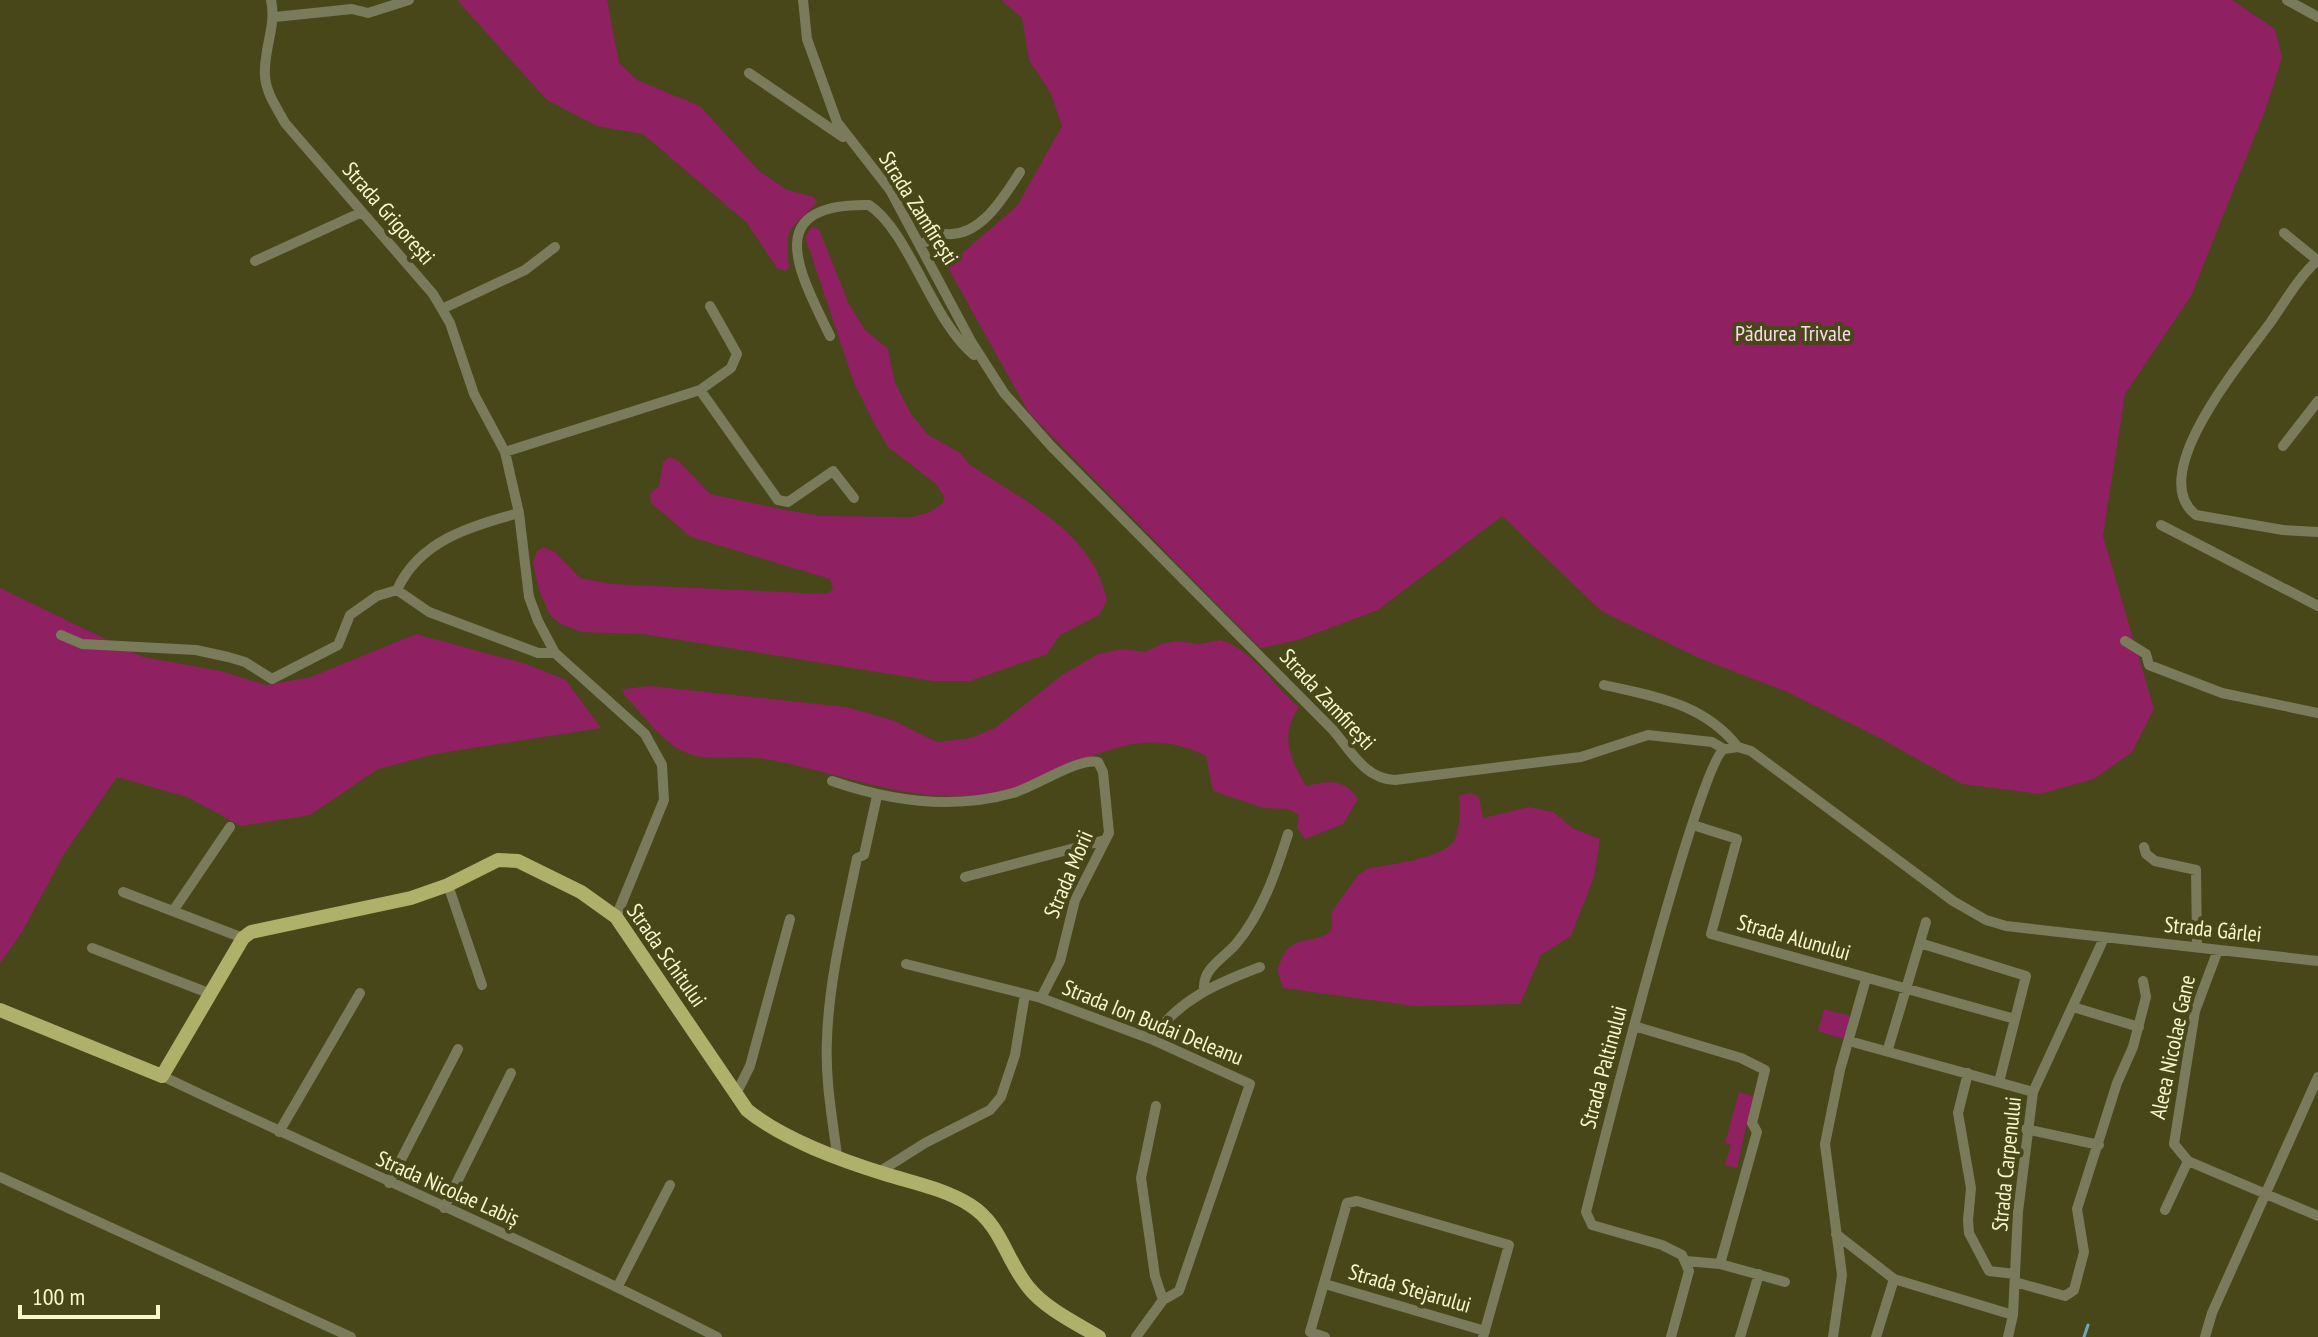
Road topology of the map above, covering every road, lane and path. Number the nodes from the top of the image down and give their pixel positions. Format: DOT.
graph roads {
  1 [pos="271,0"];
  2 [pos="409,0"];
  3 [pos="2287,0"];
  4 [pos="804,5"];
  5 [pos="275,17"];
  6 [pos="2318,17"];
  7 [pos="749,73"];
  8 [pos="848,140"];
  9 [pos="1020,172"];
  10 [pos="362,212"];
  11 [pos="2284,233"];
  12 [pos="922,244"];
  13 [pos="555,247"];
  14 [pos="2318,260"];
  15 [pos="255,261"];
  16 [pos="710,306"];
  17 [pos="442,309"];
  18 [pos="830,336"];
  19 [pos="982,361"];
  20 [pos="700,390"];
  21 [pos="2318,401"];
  22 [pos="2283,446"];
  23 [pos="505,452"];
  24 [pos="854,498"];
  25 [pos="519,513"];
  26 [pos="2161,525"];
  27 [pos="2318,532"];
  28 [pos="397,590"];
  29 [pos="2318,606"];
  30 [pos="61,635"];
  31 [pos="2125,641"];
  32 [pos="555,653"];
  33 [pos="1604,685"];
  34 [pos="2318,713"];
  35 [pos="1738,747"];
  36 [pos="1724,749"];
  37 [pos="832,781"];
  38 [pos="877,796"];
  39 [pos="1693,825"];
  40 [pos="230,827"];
  41 [pos="1288,834"];
  42 [pos="1105,840"];
  43 [pos="2144,847"];
  44 [pos="965,877"];
  45 [pos="448,885"];
  46 [pos="123,892"];
  47 [pos="173,911"];
  48 [pos="616,917"];
  49 [pos="790,919"];
  50 [pos="1926,922"];
  51 [pos="243,938"];
  52 [pos="2104,938"];
  53 [pos="1920,943"];
  54 [pos="2197,947"];
  55 [pos="92,948"];
  56 [pos="2218,950"];
  57 [pos="2318,961"];
  58 [pos="906,964"];
  59 [pos="1260,967"];
  60 [pos="1866,979"];
  61 [pos="2143,981"];
  62 [pos="482,985"];
  63 [pos="1204,988"];
  64 [pos="1907,989"];
  65 [pos="360,993"];
  66 [pos="211,994"];
  67 [pos="1025,994"];
  68 [pos="1041,998"];
  69 [pos="2073,1007"];
  70 [pos="0,1010"];
  71 [pos="2015,1019"];
  72 [pos="1634,1026"];
  73 [pos="2139,1027"];
  74 [pos="1151,1039"];
  75 [pos="1849,1041"];
  76 [pos="458,1049"];
  77 [pos="1888,1049"];
  78 [pos="511,1073"];
  79 [pos="1968,1073"];
  80 [pos="162,1076"];
  81 [pos="2318,1077"];
  82 [pos="1999,1082"];
  83 [pos="2033,1092"];
  84 [pos="736,1094"];
  85 [pos="1156,1106"];
  86 [pos="2026,1129"];
  87 [pos="279,1132"];
  88 [pos="2099,1145"];
  89 [pos="837,1155"];
  90 [pos="2188,1161"];
  91 [pos="879,1172"];
  92 [pos="0,1177"];
  93 [pos="389,1183"];
  94 [pos="670,1185"];
  95 [pos="2267,1193"];
  96 [pos="444,1208"];
  97 [pos="2165,1210"];
  98 [pos="2318,1216"];
  99 [pos="1836,1234"];
  100 [pos="1686,1261"];
  101 [pos="1720,1264"];
  102 [pos="1759,1274"];
  103 [pos="2015,1278"];
  104 [pos="1894,1279"];
  105 [pos="1785,1282"];
  106 [pos="1325,1284"];
  107 [pos="618,1286"];
  108 [pos="1163,1300"];
  109 [pos="2013,1315"];
  110 [pos="1484,1334"];
  111 [pos="351,1337"];
  112 [pos="717,1337"];
  113 [pos="1099,1337"];
  114 [pos="1136,1337"];
  115 [pos="1325,1337"];
  116 [pos="1671,1337"];
  117 [pos="1740,1337"];
  118 [pos="1833,1337"];
  119 [pos="1876,1337"];
  120 [pos="2008,1337"];
  121 [pos="2205,1337"];
  1 -- 5 [label="street, Strada Grigorești"];
  2 -- 5 [label="street"];
  3 -- 6 [label="street"];
  4 -- 8 [label="street, Strada Zamfirești"];
  5 -- 10 [label="street, Strada Grigorești"];
  7 -- 8 [label="street"];
  8 -- 12 [label="street, Strada Zamfirești"];
  9 -- 12 [label="street"];
  10 -- 15 [label="street"];
  10 -- 17 [label="street, Strada Grigorești"];
  11 -- 14 [label="street"];
  12 -- 19 [label="street, Strada Zamfirești"];
  13 -- 17 [label="street"];
  14 -- 27 [label="street"];
  16 -- 20 [label="street"];
  17 -- 23 [label="street, Strada Grigorești"];
  18 -- 19 [label="street"];
  19 -- 36 [label="street, Strada Zamfirești"];
  20 -- 23 [label="street"];
  20 -- 24 [label="street"];
  21 -- 22 [label="street"];
  23 -- 25 [label="street, Strada Grigorești"];
  25 -- 28 [label="street"];
  25 -- 32 [label="street, Strada Grigorești"];
  26 -- 29 [label="street"];
  28 -- 30 [label="street"];
  28 -- 32 [label="street"];
  31 -- 34 [label="street"];
  32 -- 48 [label="street, Strada Grigorești"];
  33 -- 35 [label="street"];
  35 -- 36 [label="street, Strada Zamfirești"];
  35 -- 52 [label="street"];
  36 -- 39 [label="street, Strada Paltinului"];
  37 -- 38 [label="street"];
  38 -- 42 [label="street, Strada Morii"];
  38 -- 89 [label="street"];
  39 -- 60 [label="street, Strada Alunului"];
  39 -- 72 [label="street, Strada Paltinului"];
  40 -- 47 [label="street"];
  41 -- 63 [label="street"];
  42 -- 44 [label="street"];
  42 -- 68 [label="street, Strada Morii"];
  43 -- 54 [label="street"];
  45 -- 48 [label="main road, Strada Schitului"];
  45 -- 51 [label="main road, Strada Schitului"];
  45 -- 62 [label="street"];
  46 -- 47 [label="street"];
  47 -- 51 [label="street"];
  48 -- 84 [label="main road, Strada Schitului"];
  49 -- 84 [label="street"];
  50 -- 53 [label="street"];
  51 -- 66 [label="main road"];
  52 -- 54 [label="street, Strada Gârlei"];
  52 -- 69 [label="street, Strada Carpenului"];
  53 -- 64 [label="street"];
  53 -- 71 [label="street"];
  54 -- 56 [label="street, Strada Gârlei"];
  55 -- 66 [label="street"];
  56 -- 57 [label="street, Strada Gârlei"];
  56 -- 90 [label="street, Aleea Nicolae Gane"];
  58 -- 67 [label="street, Strada Ion Budai Deleanu"];
  59 -- 63 [label="street"];
  60 -- 64 [label="street, Strada Alunului"];
  60 -- 75 [label="street, Strada Alunului"];
  61 -- 73 [label="street"];
  63 -- 74 [label="street"];
  64 -- 71 [label="street, Strada Alunului"];
  64 -- 77 [label="street"];
  65 -- 87 [label="street"];
  66 -- 80 [label="main road"];
  67 -- 68 [label="street, Strada Ion Budai Deleanu"];
  67 -- 91 [label="street"];
  68 -- 74 [label="street, Strada Ion Budai Deleanu"];
  69 -- 73 [label="street"];
  69 -- 83 [label="street, Strada Carpenului"];
  70 -- 80 [label="main road"];
  71 -- 82 [label="street"];
  72 -- 100 [label="street, Strada Paltinului"];
  72 -- 101 [label="street"];
  73 -- 88 [label="street"];
  74 -- 108 [label="street, Strada Ion Budai Deleanu"];
  75 -- 77 [label="street"];
  75 -- 99 [label="street, Strada Alunului"];
  76 -- 93 [label="street"];
  77 -- 79 [label="street"];
  78 -- 96 [label="street"];
  79 -- 82 [label="street"];
  79 -- 103 [label="street"];
  80 -- 87 [label="street, Strada Nicolae Labiș"];
  81 -- 95 [label="street"];
  82 -- 83 [label="street"];
  83 -- 86 [label="street, Strada Carpenului"];
  84 -- 89 [label="main road, Strada Schitului"];
  85 -- 108 [label="street"];
  86 -- 88 [label="street"];
  86 -- 103 [label="street, Strada Carpenului"];
  87 -- 93 [label="street, Strada Nicolae Labiș"];
  88 -- 103 [label="street"];
  89 -- 91 [label="main road, Strada Schitului"];
  90 -- 95 [label="street"];
  90 -- 97 [label="street"];
  91 -- 113 [label="main road, Strada Schitului"];
  92 -- 111 [label="street"];
  93 -- 96 [label="street, Strada Nicolae Labiș"];
  94 -- 107 [label="street"];
  95 -- 98 [label="street"];
  95 -- 121 [label="street"];
  96 -- 107 [label="street, Strada Nicolae Labiș"];
  99 -- 104 [label="street"];
  99 -- 118 [label="street, Strada Alunului"];
  100 -- 101 [label="street"];
  100 -- 116 [label="street"];
  101 -- 102 [label="street"];
  102 -- 105 [label="street"];
  102 -- 117 [label="street"];
  103 -- 109 [label="street, Strada Carpenului"];
  104 -- 109 [label="street"];
  104 -- 119 [label="street"];
  106 -- 110 [label="street, Strada Stejarului"];
  106 -- 110 [label="street"];
  106 -- 115 [label="street"];
  107 -- 112 [label="street, Strada Nicolae Labiș"];
  108 -- 114 [label="street, Strada Ion Budai Deleanu"];
  109 -- 120 [label="street, Strada Carpenului"];
}
